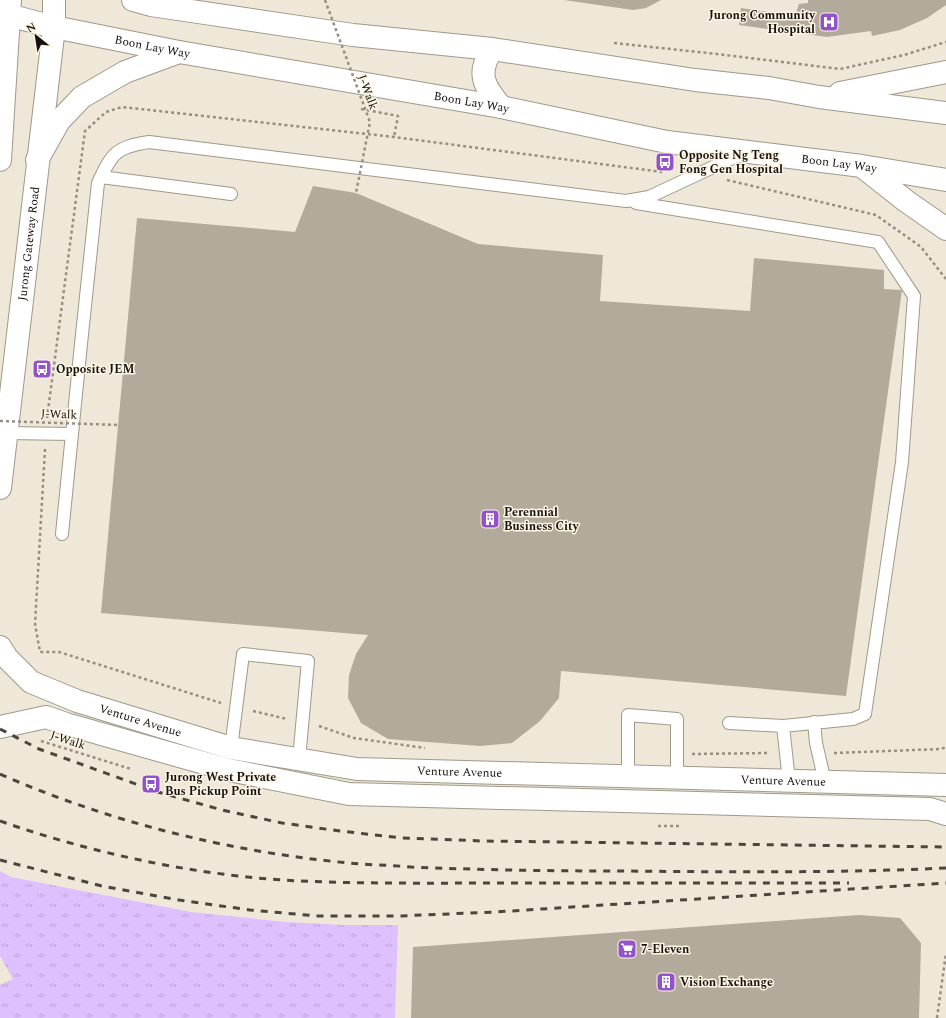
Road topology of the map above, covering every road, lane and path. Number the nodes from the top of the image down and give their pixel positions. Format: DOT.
graph roads {
  1 [pos="54,0"];
  2 [pos="325,0"];
  3 [pos="144,2"];
  4 [pos="6,9"];
  5 [pos="54,27"];
  6 [pos="946,42"];
  7 [pos="614,43"];
  8 [pos="492,49"];
  9 [pos="179,52"];
  10 [pos="946,72"];
  11 [pos="819,97"];
  12 [pos="501,107"];
  13 [pos="361,109"];
  14 [pos="946,113"];
  15 [pos="394,137"];
  16 [pos="748,151"];
  17 [pos="0,160"];
  18 [pos="37,160"];
  19 [pos="862,166"];
  20 [pos="662,172"];
  21 [pos="101,177"];
  22 [pos="694,177"];
  23 [pos="946,180"];
  24 [pos="356,193"];
  25 [pos="231,194"];
  26 [pos="626,201"];
  27 [pos="946,228"];
  28 [pos="946,279"];
  29 [pos="118,425"];
  30 [pos="3,427"];
  31 [pos="46,433"];
  32 [pos="72,434"];
  33 [pos="0,488"];
  34 [pos="62,534"];
  35 [pos="0,647"];
  36 [pos="236,707"];
  37 [pos="814,722"];
  38 [pos="303,723"];
  39 [pos="729,723"];
  40 [pos="783,726"];
  41 [pos="0,727"];
  42 [pos="38,741"];
  43 [pos="231,748"];
  44 [pos="428,748"];
  45 [pos="946,748"];
  46 [pos="786,752"];
  47 [pos="678,754"];
  48 [pos="819,754"];
  49 [pos="300,759"];
  50 [pos="130,769"];
  51 [pos="628,776"];
  52 [pos="677,778"];
  53 [pos="789,781"];
  54 [pos="825,782"];
  55 [pos="946,785"];
  56 [pos="946,814"];
  57 [pos="946,953"];
  58 [pos="937,1018"];
  1 -- 5 [label="main road, Jurong Gateway Road"];
  2 -- 24 [label="path, J-Walk, bridge"];
  3 -- 8 [label="main road"];
  4 -- 5 [label="main road, Boon Lay Way"];
  4 -- 17 [label="main road"];
  5 -- 9 [label="main road, Boon Lay Way"];
  5 -- 18 [label="main road, Jurong Gateway Road"];
  6 -- 7 [label="path"];
  8 -- 11 [label="main road"];
  8 -- 12 [label="main road"];
  9 -- 12 [label="main road, Boon Lay Way"];
  9 -- 18 [label="main road"];
  10 -- 11 [label="main road"];
  11 -- 14 [label="main road"];
  12 -- 16 [label="main road, Boon Lay Way"];
  13 -- 15 [label="path"];
  15 -- 20 [label="path"];
  15 -- 31 [label="path"];
  16 -- 19 [label="main road, Boon Lay Way"];
  16 -- 22 [label="lane"];
  18 -- 30 [label="main road, Jurong Gateway Road"];
  19 -- 23 [label="main road, Boon Lay Way"];
  19 -- 27 [label="main road"];
  21 -- 25 [label="lane"];
  21 -- 26 [label="lane"];
  21 -- 32 [label="lane"];
  22 -- 26 [label="lane"];
  22 -- 28 [label="path"];
  26 -- 37 [label="lane"];
  29 -- 30 [label="path, J-Walk, bridge"];
  30 -- 31 [label="lane"];
  30 -- 33 [label="main road, Jurong Gateway Road"];
  31 -- 32 [label="lane"];
  31 -- 36 [label="path"];
  32 -- 34 [label="lane"];
  35 -- 43 [label="main road, Venture Avenue"];
  36 -- 38 [label="path"];
  36 -- 38 [label="lane"];
  36 -- 43 [label="lane"];
  37 -- 40 [label="lane"];
  37 -- 48 [label="lane"];
  38 -- 44 [label="path"];
  38 -- 49 [label="lane"];
  39 -- 40 [label="lane"];
  40 -- 46 [label="lane"];
  41 -- 56 [label="main road, Venture Avenue"];
  42 -- 50 [label="path, J-Walk"];
  43 -- 49 [label="main road, Venture Avenue"];
  45 -- 48 [label="path"];
  46 -- 47 [label="path"];
  46 -- 53 [label="lane"];
  47 -- 51 [label="lane"];
  47 -- 52 [label="lane"];
  48 -- 54 [label="lane"];
  49 -- 51 [label="main road, Venture Avenue"];
  51 -- 52 [label="main road, Venture Avenue"];
  52 -- 53 [label="main road, Venture Avenue"];
  53 -- 54 [label="main road, Venture Avenue"];
  54 -- 55 [label="main road, Venture Avenue"];
  57 -- 58 [label="path"];
}
